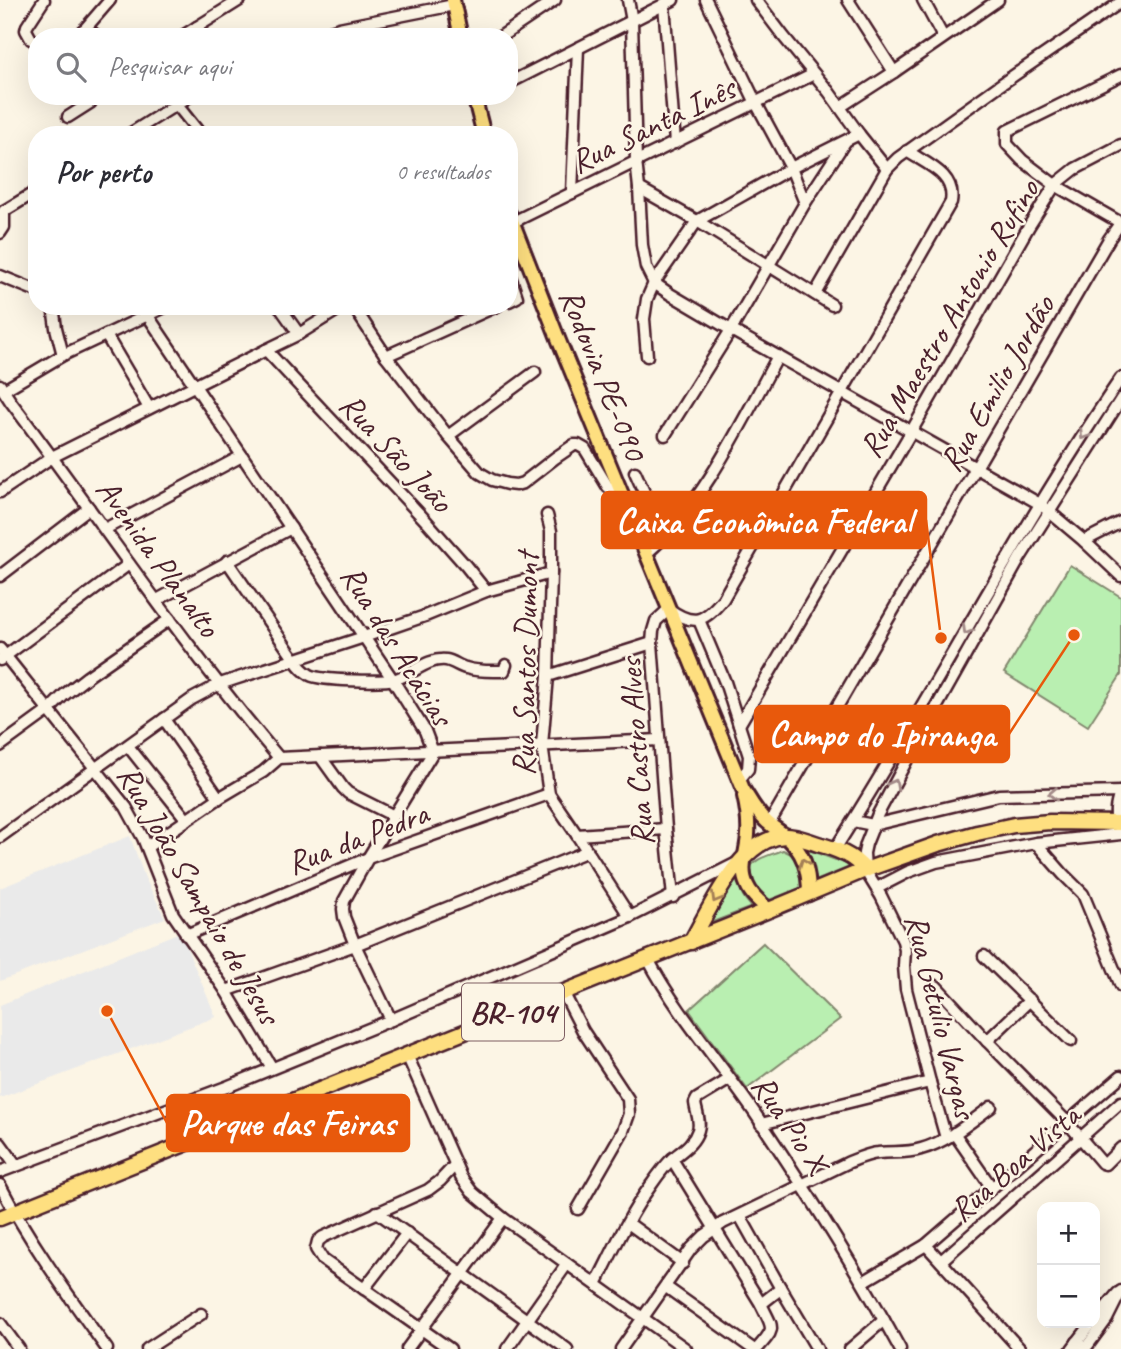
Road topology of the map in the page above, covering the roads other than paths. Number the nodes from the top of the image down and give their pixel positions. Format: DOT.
graph roads {
  1 [pos="44,0"];
  2 [pos="110,0"];
  3 [pos="240,0"];
  4 [pos="555,0"];
  5 [pos="628,0"];
  6 [pos="706,0"];
  7 [pos="756,0"];
  8 [pos="848,0"];
  9 [pos="923,0"];
  10 [pos="998,0"];
  11 [pos="1121,2"];
  12 [pos="454,3"];
  13 [pos="661,3"];
  14 [pos="632,21"];
  15 [pos="362,24"];
  16 [pos="86,28"];
  17 [pos="204,28"];
  18 [pos="344,28"];
  19 [pos="363,28"];
  20 [pos="459,28"];
  21 [pos="513,28"];
  22 [pos="28,33"];
  23 [pos="943,37"];
  24 [pos="579,48"];
  25 [pos="894,72"];
  26 [pos="814,74"];
  27 [pos="1121,75"];
  28 [pos="518,78"];
  29 [pos="756,103"];
  30 [pos="87,105"];
  31 [pos="177,105"];
  32 [pos="478,105"];
  33 [pos="840,107"];
  34 [pos="68,117"];
  35 [pos="143,126"];
  36 [pos="194,126"];
  37 [pos="482,126"];
  38 [pos="859,134"];
  39 [pos="845,142"];
  40 [pos="675,144"];
  41 [pos="1121,145"];
  42 [pos="906,151"];
  43 [pos="636,161"];
  44 [pos="790,168"];
  45 [pos="887,169"];
  46 [pos="1055,185"];
  47 [pos="639,188"];
  48 [pos="572,192"];
  49 [pos="28,196"];
  50 [pos="805,203"];
  51 [pos="2,209"];
  52 [pos="518,216"];
  53 [pos="697,221"];
  54 [pos="1121,223"];
  55 [pos="0,233"];
  56 [pos="518,240"];
  57 [pos="768,265"];
  58 [pos="0,276"];
  59 [pos="654,283"];
  60 [pos="28,287"];
  61 [pos="815,293"];
  62 [pos="832,305"];
  63 [pos="55,315"];
  64 [pos="285,315"];
  65 [pos="327,315"];
  66 [pos="359,315"];
  67 [pos="477,315"];
  68 [pos="148,316"];
  69 [pos="731,330"];
  70 [pos="299,334"];
  71 [pos="106,335"];
  72 [pos="267,350"];
  73 [pos="63,355"];
  74 [pos="386,356"];
  75 [pos="647,356"];
  76 [pos="778,356"];
  77 [pos="535,372"];
  78 [pos="1121,378"];
  79 [pos="195,386"];
  80 [pos="2,387"];
  81 [pos="842,393"];
  82 [pos="1121,399"];
  83 [pos="11,402"];
  84 [pos="149,408"];
  85 [pos="0,410"];
  86 [pos="911,432"];
  87 [pos="665,435"];
  88 [pos="448,436"];
  89 [pos="242,456"];
  90 [pos="52,457"];
  91 [pos="977,468"];
  92 [pos="635,472"];
  93 [pos="0,492"];
  94 [pos="625,499"];
  95 [pos="1040,504"];
  96 [pos="89,508"];
  97 [pos="1049,511"];
  98 [pos="547,515"];
  99 [pos="1121,522"];
  100 [pos="291,527"];
  101 [pos="105,528"];
  102 [pos="665,538"];
  103 [pos="1084,541"];
  104 [pos="647,553"];
  105 [pos="1015,556"];
  106 [pos="227,561"];
  107 [pos="129,564"];
  108 [pos="551,573"];
  109 [pos="0,576"];
  110 [pos="1121,576"];
  111 [pos="486,591"];
  112 [pos="157,600"];
  113 [pos="669,609"];
  114 [pos="170,619"];
  115 [pos="699,620"];
  116 [pos="364,638"];
  117 [pos="652,643"];
  118 [pos="2,655"];
  119 [pos="295,660"];
  120 [pos="506,665"];
  121 [pos="548,676"];
  122 [pos="393,680"];
  123 [pos="220,684"];
  124 [pos="48,712"];
  125 [pos="164,719"];
  126 [pos="739,725"];
  127 [pos="659,740"];
  128 [pos="542,745"];
  129 [pos="0,746"];
  130 [pos="128,746"];
  131 [pos="433,751"];
  132 [pos="320,756"];
  133 [pos="279,758"];
  134 [pos="95,768"];
  135 [pos="741,785"];
  136 [pos="1121,792"];
  137 [pos="549,794"];
  138 [pos="219,798"];
  139 [pos="394,816"];
  140 [pos="187,820"];
  141 [pos="852,821"];
  142 [pos="769,824"];
  143 [pos="873,825"];
  144 [pos="1120,827"];
  145 [pos="666,829"];
  146 [pos="578,835"];
  147 [pos="0,836"];
  148 [pos="786,836"];
  149 [pos="1036,843"];
  150 [pos="147,847"];
  151 [pos="835,849"];
  152 [pos="588,851"];
  153 [pos="368,859"];
  154 [pos="742,860"];
  155 [pos="865,870"];
  156 [pos="877,888"];
  157 [pos="809,894"];
  158 [pos="673,897"];
  159 [pos="769,911"];
  160 [pos="630,916"];
  161 [pos="186,935"];
  162 [pos="691,942"];
  163 [pos="355,944"];
  164 [pos="984,956"];
  165 [pos="648,959"];
  166 [pos="936,986"];
  167 [pos="1121,986"];
  168 [pos="226,991"];
  169 [pos="563,992"];
  170 [pos="1030,1000"];
  171 [pos="390,1020"];
  172 [pos="987,1041"];
  173 [pos="1071,1041"];
  174 [pos="407,1055"];
  175 [pos="272,1068"];
  176 [pos="1121,1076"];
  177 [pos="730,1079"];
  178 [pos="930,1082"];
  179 [pos="1121,1102"];
  180 [pos="991,1107"];
  181 [pos="1068,1122"];
  182 [pos="761,1124"];
  183 [pos="950,1136"];
  184 [pos="1081,1138"];
  185 [pos="0,1143"];
  186 [pos="1121,1148"];
  187 [pos="672,1159"];
  188 [pos="455,1165"];
  189 [pos="16,1166"];
  190 [pos="0,1172"];
  191 [pos="0,1185"];
  192 [pos="802,1186"];
  193 [pos="992,1188"];
  194 [pos="578,1209"];
  195 [pos="14,1212"];
  196 [pos="377,1212"];
  197 [pos="740,1216"];
  198 [pos="0,1217"];
  199 [pos="503,1218"];
  200 [pos="628,1223"];
  201 [pos="713,1229"];
  202 [pos="407,1233"];
  203 [pos="926,1245"];
  204 [pos="942,1261"];
  205 [pos="683,1263"];
  206 [pos="567,1265"];
  207 [pos="462,1273"];
  208 [pos="863,1282"];
  209 [pos="596,1284"];
  210 [pos="666,1287"];
  211 [pos="780,1287"];
  212 [pos="363,1289"];
  213 [pos="1121,1290"];
  214 [pos="761,1304"];
  215 [pos="201,1314"];
  216 [pos="1100,1317"];
  217 [pos="643,1318"];
  218 [pos="884,1320"];
  219 [pos="528,1321"];
  220 [pos="0,1323"];
  221 [pos="1092,1328"];
  222 [pos="1092,1328"];
  223 [pos="422,1329"];
  224 [pos="1078,1347"];
  225 [pos="19,1349"];
  226 [pos="107,1349"];
  227 [pos="147,1349"];
  228 [pos="407,1349"];
  229 [pos="450,1349"];
  230 [pos="507,1349"];
  231 [pos="567,1349"];
  232 [pos="621,1349"];
  233 [pos="686,1349"];
  234 [pos="755,1349"];
  235 [pos="817,1349"];
  236 [pos="850,1349"];
  237 [pos="900,1349"];
  238 [pos="1020,1349"];
  1 -- 22 [label="street"];
  2 -- 16 [label="street"];
  3 -- 17 [label="street"];
  4 -- 21 [label="street"];
  5 -- 14 [label="street"];
  6 -- 29 [label="street"];
  7 -- 26 [label="street"];
  8 -- 25 [label="street"];
  9 -- 23 [label="street"];
  10 -- 23 [label="street"];
  11 -- 42 [label="street"];
  12 -- 15 [label="street"];
  12 -- 20 [label="main road"];
  13 -- 14 [label="street"];
  13 -- 40 [label="street"];
  14 -- 24 [label="street"];
  14 -- 43 [label="street"];
  15 -- 18 [label="street"];
  15 -- 19 [label="street"];
  23 -- 25 [label="street"];
  24 -- 28 [label="street"];
  24 -- 48 [label="street"];
  25 -- 33 [label="street"];
  26 -- 29 [label="street, Rua Santa Inês"];
  26 -- 33 [label="street"];
  27 -- 46 [label="street"];
  29 -- 40 [label="street, Rua Santa Inês"];
  29 -- 44 [label="street"];
  30 -- 34 [label="street"];
  31 -- 35 [label="street"];
  31 -- 36 [label="street"];
  32 -- 37 [label="main road"];
  33 -- 38 [label="street"];
  38 -- 39 [label="street"];
  38 -- 45 [label="street"];
  39 -- 44 [label="street"];
  39 -- 50 [label="street"];
  40 -- 43 [label="street, Rua Santa Inês"];
  41 -- 46 [label="street, Rua Maestro Antonio Rufino"];
  42 -- 45 [label="street"];
  42 -- 81 [label="street"];
  43 -- 47 [label="street"];
  43 -- 48 [label="street, Rua Santa Inês"];
  44 -- 50 [label="street"];
  44 -- 53 [label="street"];
  45 -- 61 [label="street"];
  46 -- 54 [label="street"];
  46 -- 86 [label="street, Rua Maestro Antonio Rufino"];
  47 -- 53 [label="street"];
  47 -- 59 [label="street"];
  48 -- 52 [label="street, Rua Santa Inês"];
  49 -- 51 [label="street"];
  50 -- 57 [label="street"];
  51 -- 55 [label="street"];
  53 -- 57 [label="street"];
  53 -- 59 [label="street"];
  54 -- 91 [label="street, Rua Emilio Jordão"];
  56 -- 94 [label="main road, Rodovia PE-090"];
  57 -- 61 [label="street"];
  57 -- 69 [label="street"];
  58 -- 60 [label="street"];
  59 -- 69 [label="street"];
  59 -- 75 [label="street"];
  61 -- 62 [label="street"];
  63 -- 73 [label="street"];
  64 -- 70 [label="street"];
  65 -- 70 [label="street"];
  66 -- 74 [label="street"];
  67 -- 74 [label="street"];
  68 -- 71 [label="street"];
  68 -- 79 [label="street, Rua das Acácias"];
  69 -- 76 [label="street"];
  69 -- 87 [label="street"];
  70 -- 72 [label="street"];
  71 -- 73 [label="street"];
  71 -- 84 [label="street"];
  72 -- 79 [label="street"];
  72 -- 111 [label="street, Rua São João"];
  73 -- 80 [label="street"];
  74 -- 88 [label="street"];
  76 -- 81 [label="street"];
  76 -- 102 [label="street"];
  77 -- 88 [label="street"];
  78 -- 95 [label="street, one-way"];
  79 -- 84 [label="street"];
  79 -- 89 [label="street, Rua das Acácias"];
  80 -- 83 [label="street, Avenida Planalto"];
  81 -- 86 [label="street"];
  81 -- 115 [label="street"];
  82 -- 97 [label="street"];
  83 -- 85 [label="street"];
  83 -- 90 [label="street, Avenida Planalto"];
  84 -- 90 [label="street"];
  86 -- 91 [label="street"];
  86 -- 126 [label="street, Rua Maestro Antonio Rufino"];
  88 -- 94 [label="street"];
  89 -- 100 [label="street, Rua das Acácias"];
  89 -- 101 [label="street"];
  90 -- 93 [label="street"];
  90 -- 96 [label="street, Avenida Planalto"];
  91 -- 95 [label="street"];
  91 -- 142 [label="street, Rua Emilio Jordão"];
  92 -- 102 [label="street"];
  94 -- 104 [label="main road, Rodovia PE-090"];
  95 -- 97 [label="street"];
  95 -- 105 [label="street"];
  96 -- 101 [label="street, Avenida Planalto"];
  96 -- 109 [label="street"];
  97 -- 103 [label="street"];
  97 -- 105 [label="street"];
  98 -- 108 [label="street, Rua Santos Dumont"];
  99 -- 103 [label="street"];
  100 -- 106 [label="street"];
  100 -- 116 [label="street, Rua das Acácias"];
  101 -- 107 [label="street, Avenida Planalto"];
  102 -- 104 [label="street"];
  103 -- 110 [label="street"];
  104 -- 113 [label="main road, Rodovia PE-090"];
  105 -- 141 [label="street, one-way"];
  143 -- 105 [label="street, one-way"];
  106 -- 112 [label="street"];
  106 -- 119 [label="street"];
  107 -- 112 [label="street, Avenida Planalto"];
  107 -- 118 [label="street"];
  108 -- 111 [label="street"];
  108 -- 121 [label="street, Rua Santos Dumont"];
  111 -- 116 [label="street"];
  112 -- 114 [label="street, Avenida Planalto"];
  113 -- 115 [label="street"];
  113 -- 117 [label="street, Rua Castro Alves"];
  113 -- 135 [label="main road, Rodovia PE-090"];
  114 -- 123 [label="street, Avenida Planalto"];
  114 -- 124 [label="street"];
  115 -- 126 [label="street"];
  116 -- 119 [label="street"];
  116 -- 122 [label="street, Rua das Acácias"];
  117 -- 121 [label="street"];
  117 -- 127 [label="street, Rua Castro Alves"];
  118 -- 124 [label="street, Rua João Sampaio de Jesus"];
  119 -- 122 [label="street"];
  119 -- 123 [label="street"];
  120 -- 122 [label="street"];
  121 -- 128 [label="street, Rua Santos Dumont"];
  122 -- 131 [label="street, Rua das Acácias"];
  123 -- 125 [label="street"];
  123 -- 133 [label="street, Avenida Planalto"];
  124 -- 129 [label="street"];
  124 -- 134 [label="street, Rua João Sampaio de Jesus"];
  125 -- 130 [label="street"];
  125 -- 138 [label="street"];
  126 -- 135 [label="street"];
  127 -- 128 [label="street"];
  127 -- 145 [label="street, Rua Castro Alves"];
  128 -- 131 [label="street"];
  128 -- 137 [label="street, Rua Santos Dumont"];
  130 -- 134 [label="street"];
  130 -- 140 [label="street"];
  131 -- 132 [label="street"];
  131 -- 139 [label="street, Rua das Acácias"];
  132 -- 133 [label="street"];
  132 -- 139 [label="street"];
  133 -- 138 [label="street"];
  134 -- 147 [label="street"];
  134 -- 150 [label="street, Rua João Sampaio de Jesus"];
  135 -- 142 [label="main road, Rodovia PE-090"];
  135 -- 154 [label="main road, Rodovia PE-090"];
  136 -- 143 [label="street, one-way"];
  136 -- 144 [label="street"];
  137 -- 146 [label="street, Rua Santos Dumont"];
  137 -- 153 [label="street, Rua da Pedra"];
  138 -- 140 [label="street"];
  139 -- 153 [label="street, Rua das Acácias"];
  140 -- 150 [label="street"];
  141 -- 143 [label="street"];
  141 -- 151 [label="street"];
  142 -- 148 [label="main road, Rodovia PE-090"];
  143 -- 155 [label="street"];
  144 -- 149 [label="street"];
  144 -- 155 [label="highway, BR-104"];
  145 -- 146 [label="street"];
  145 -- 158 [label="street, Rua Castro Alves"];
  146 -- 152 [label="street, Rua Santos Dumont"];
  148 -- 151 [label="highway"];
  148 -- 154 [label="highway"];
  157 -- 148 [label="main road, Rodovia PE-090, one-way"];
  149 -- 156 [label="street"];
  149 -- 167 [label="street"];
  150 -- 161 [label="street, Rua João Sampaio de Jesus"];
  151 -- 155 [label="highway"];
  152 -- 160 [label="street, Rua Santos Dumont"];
  152 -- 163 [label="street"];
  153 -- 161 [label="street, Rua da Pedra"];
  153 -- 163 [label="street, Rua das Acácias"];
  154 -- 158 [label="street"];
  154 -- 159 [label="main road, Rodovia PE-090"];
  154 -- 162 [label="highway, one-way"];
  155 -- 156 [label="street, Rua Getulio Vargas"];
  155 -- 157 [label="highway, BR-104"];
  156 -- 178 [label="street, Rua Getulio Vargas"];
  157 -- 159 [label="highway, BR-104"];
  158 -- 160 [label="street"];
  159 -- 162 [label="highway, BR-104"];
  160 -- 171 [label="street"];
  161 -- 168 [label="street, Rua João Sampaio de Jesus"];
  162 -- 165 [label="highway, BR-104"];
  163 -- 168 [label="street"];
  163 -- 171 [label="street, Rua das Acácias"];
  164 -- 170 [label="street"];
  165 -- 169 [label="highway, BR-104"];
  165 -- 177 [label="street, Rua Pio X"];
  166 -- 172 [label="street"];
  168 -- 175 [label="street, Rua João Sampaio de Jesus"];
  169 -- 174 [label="highway, BR-104"];
  169 -- 194 [label="street"];
  170 -- 172 [label="street"];
  170 -- 173 [label="street"];
  171 -- 175 [label="street"];
  172 -- 181 [label="street"];
  174 -- 188 [label="street"];
  174 -- 195 [label="highway, BR-104"];
  175 -- 189 [label="street"];
  176 -- 181 [label="street, Rua Boa Vista"];
  177 -- 182 [label="street, Rua Pio X"];
  177 -- 187 [label="street"];
  178 -- 182 [label="street"];
  178 -- 183 [label="street, Rua Getulio Vargas"];
  179 -- 184 [label="street, Rua Boa Vista"];
  180 -- 183 [label="street"];
  181 -- 184 [label="street"];
  181 -- 193 [label="street, Rua Boa Vista"];
  182 -- 192 [label="street, Rua Pio X"];
  183 -- 192 [label="street"];
  183 -- 193 [label="street, Rua Getulio Vargas"];
  184 -- 186 [label="street"];
  184 -- 204 [label="street, Rua Boa Vista"];
  185 -- 189 [label="street"];
  187 -- 200 [label="street"];
  187 -- 201 [label="street"];
  188 -- 196 [label="street"];
  188 -- 199 [label="street"];
  189 -- 190 [label="street"];
  191 -- 195 [label="street"];
  192 -- 197 [label="street"];
  192 -- 208 [label="street, Rua Pio X"];
  193 -- 203 [label="street, Rua Boa Vista"];
  195 -- 198 [label="highway, BR-104"];
  195 -- 226 [label="street"];
  196 -- 202 [label="street"];
  196 -- 212 [label="street"];
  197 -- 201 [label="street"];
  197 -- 211 [label="street"];
  199 -- 206 [label="street"];
  199 -- 207 [label="street"];
  200 -- 205 [label="street"];
  200 -- 209 [label="street"];
  201 -- 205 [label="street"];
  201 -- 214 [label="street"];
  202 -- 207 [label="street"];
  202 -- 212 [label="street"];
  203 -- 204 [label="street"];
  203 -- 208 [label="street, Rua Boa Vista"];
  204 -- 238 [label="street"];
  205 -- 210 [label="street"];
  206 -- 209 [label="street"];
  206 -- 219 [label="street"];
  207 -- 219 [label="street"];
  207 -- 223 [label="street"];
  208 -- 218 [label="street, Rua Pio X"];
  209 -- 217 [label="street"];
  210 -- 217 [label="street"];
  210 -- 234 [label="street"];
  211 -- 214 [label="street"];
  211 -- 235 [label="street"];
  212 -- 223 [label="street"];
  213 -- 216 [label="street"];
  214 -- 234 [label="street"];
  215 -- 227 [label="street"];
  217 -- 232 [label="street"];
  217 -- 233 [label="street"];
  218 -- 236 [label="street"];
  218 -- 237 [label="street, Rua Pio X"];
  219 -- 230 [label="street"];
  219 -- 231 [label="street"];
  220 -- 225 [label="street"];
  221 -- 224 [label="street"];
  222 -- 224 [label="street"];
  223 -- 228 [label="street"];
  223 -- 229 [label="street"];
}
